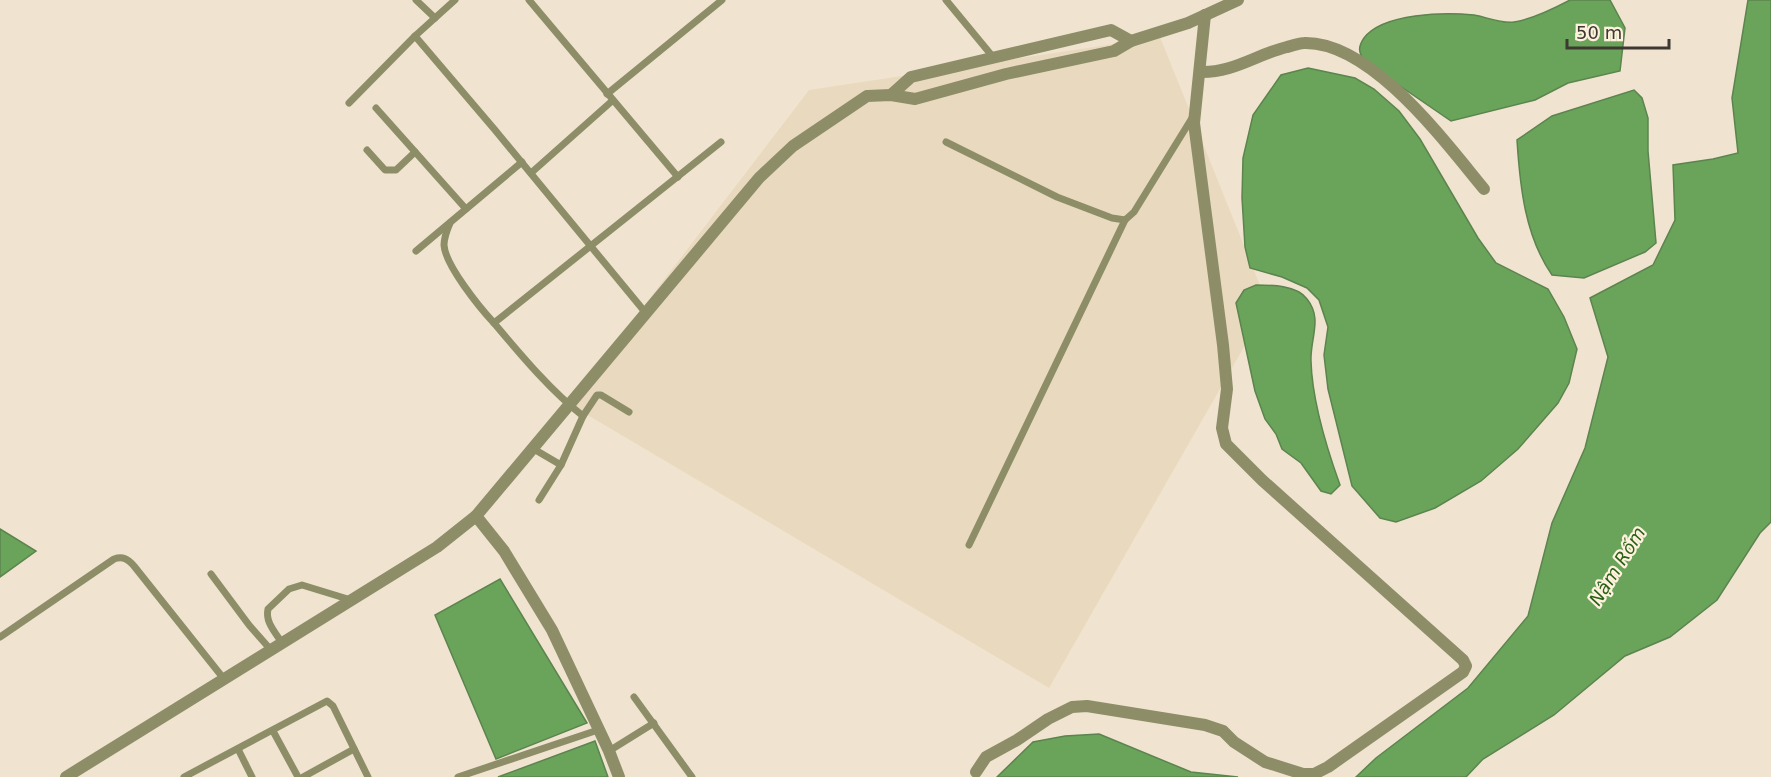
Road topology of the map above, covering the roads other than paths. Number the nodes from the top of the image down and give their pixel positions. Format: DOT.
graph roads {
  1 [pos="416,0"];
  2 [pos="455,0"];
  3 [pos="529,0"];
  4 [pos="722,0"];
  5 [pos="946,0"];
  6 [pos="1238,0"];
  7 [pos="445,3"];
  8 [pos="1205,15"];
  9 [pos="435,18"];
  10 [pos="415,36"];
  11 [pos="1131,40"];
  12 [pos="993,57"];
  13 [pos="1200,72"];
  14 [pos="607,94"];
  15 [pos="891,95"];
  16 [pos="612,101"];
  17 [pos="349,102"];
  18 [pos="376,108"];
  19 [pos="1195,114"];
  20 [pos="721,142"];
  21 [pos="946,142"];
  22 [pos="367,150"];
  23 [pos="415,152"];
  24 [pos="522,162"];
  25 [pos="531,173"];
  26 [pos="678,177"];
  27 [pos="1484,189"];
  28 [pos="466,209"];
  29 [pos="1125,220"];
  30 [pos="450,223"];
  31 [pos="591,246"];
  32 [pos="416,250"];
  33 [pos="645,312"];
  34 [pos="494,323"];
  35 [pos="568,404"];
  36 [pos="629,412"];
  37 [pos="583,416"];
  38 [pos="532,448"];
  39 [pos="561,465"];
  40 [pos="539,500"];
  41 [pos="476,516"];
  42 [pos="969,545"];
  43 [pos="211,574"];
  44 [pos="351,600"];
  45 [pos="0,637"];
  46 [pos="276,647"];
  47 [pos="224,679"];
  48 [pos="634,697"];
  49 [pos="654,723"];
  50 [pos="598,730"];
  51 [pos="273,731"];
  52 [pos="238,749"];
  53 [pos="354,749"];
  54 [pos="609,751"];
  55 [pos="976,772"];
  56 [pos="482,774"];
  57 [pos="66,777"];
  58 [pos="184,777"];
  59 [pos="252,777"];
  60 [pos="298,777"];
  61 [pos="303,777"];
  62 [pos="368,777"];
  63 [pos="458,777"];
  64 [pos="619,777"];
  65 [pos="692,777"];
  1 -- 9 [label="lane"];
  2 -- 7 [label="lane"];
  3 -- 14 [label="lane"];
  4 -- 14 [label="lane"];
  5 -- 12 [label="lane"];
  6 -- 8 [label="street"];
  7 -- 9 [label="lane"];
  8 -- 11 [label="street"];
  8 -- 13 [label="street"];
  9 -- 10 [label="lane"];
  10 -- 17 [label="lane"];
  10 -- 24 [label="lane"];
  11 -- 12 [label="street"];
  11 -- 15 [label="street"];
  12 -- 15 [label="street"];
  13 -- 19 [label="street"];
  13 -- 27 [label="street"];
  14 -- 16 [label="lane"];
  15 -- 33 [label="street"];
  16 -- 25 [label="lane"];
  16 -- 26 [label="lane"];
  18 -- 23 [label="lane"];
  19 -- 29 [label="lane"];
  19 -- 55 [label="street"];
  20 -- 26 [label="lane"];
  21 -- 29 [label="lane"];
  22 -- 23 [label="lane"];
  23 -- 28 [label="lane"];
  24 -- 25 [label="lane"];
  24 -- 28 [label="lane"];
  25 -- 31 [label="lane"];
  26 -- 31 [label="lane"];
  28 -- 30 [label="lane"];
  29 -- 42 [label="lane"];
  30 -- 32 [label="lane"];
  30 -- 34 [label="lane"];
  31 -- 33 [label="lane"];
  31 -- 34 [label="lane"];
  33 -- 35 [label="street"];
  34 -- 35 [label="lane"];
  35 -- 37 [label="lane"];
  35 -- 38 [label="street"];
  36 -- 37 [label="lane"];
  37 -- 39 [label="lane"];
  38 -- 39 [label="lane"];
  38 -- 41 [label="street"];
  39 -- 40 [label="lane"];
  41 -- 44 [label="street"];
  41 -- 50 [label="street"];
  43 -- 46 [label="lane"];
  44 -- 46 [label="street"];
  44 -- 46 [label="lane"];
  45 -- 47 [label="lane"];
  46 -- 47 [label="street"];
  47 -- 57 [label="street"];
  48 -- 49 [label="lane"];
  49 -- 54 [label="lane"];
  49 -- 65 [label="lane"];
  50 -- 54 [label="street"];
  50 -- 56 [label="lane"];
  51 -- 52 [label="lane"];
  51 -- 53 [label="lane"];
  51 -- 60 [label="lane"];
  52 -- 58 [label="lane"];
  52 -- 59 [label="lane"];
  53 -- 61 [label="lane"];
  53 -- 62 [label="lane"];
  54 -- 64 [label="street"];
  56 -- 63 [label="lane"];
}
